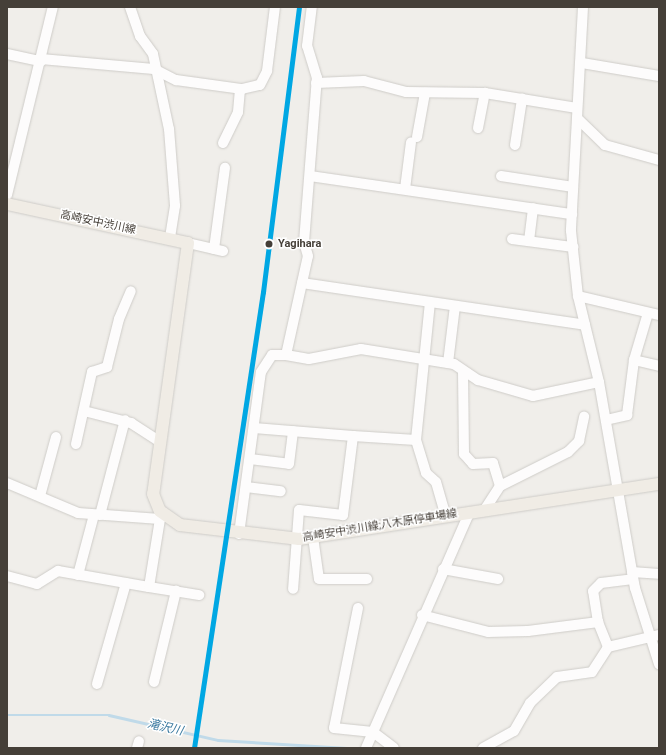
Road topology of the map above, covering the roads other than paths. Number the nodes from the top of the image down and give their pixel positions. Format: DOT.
graph roads {
  1 [pos="53,7"];
  2 [pos="130,7"];
  3 [pos="275,7"];
  4 [pos="312,7"];
  5 [pos="583,7"];
  6 [pos="7,54"];
  7 [pos="41,60"];
  8 [pos="582,63"];
  9 [pos="154,69"];
  10 [pos="659,76"];
  11 [pos="316,83"];
  12 [pos="240,89"];
  13 [pos="425,93"];
  14 [pos="485,93"];
  15 [pos="522,99"];
  16 [pos="577,108"];
  17 [pos="577,118"];
  18 [pos="478,128"];
  19 [pos="222,143"];
  20 [pos="515,145"];
  21 [pos="659,160"];
  22 [pos="225,168"];
  23 [pos="10,175"];
  24 [pos="310,176"];
  25 [pos="501,176"];
  26 [pos="573,187"];
  27 [pos="404,189"];
  28 [pos="7,195"];
  29 [pos="7,204"];
  30 [pos="533,208"];
  31 [pos="572,214"];
  32 [pos="512,238"];
  33 [pos="170,239"];
  34 [pos="529,241"];
  35 [pos="188,243"];
  36 [pos="573,247"];
  37 [pos="302,283"];
  38 [pos="131,291"];
  39 [pos="578,296"];
  40 [pos="430,302"];
  41 [pos="455,306"];
  42 [pos="648,313"];
  43 [pos="659,315"];
  44 [pos="586,325"];
  45 [pos="286,355"];
  46 [pos="422,359"];
  47 [pos="634,360"];
  48 [pos="448,363"];
  49 [pos="659,366"];
  50 [pos="463,372"];
  51 [pos="599,382"];
  52 [pos="84,411"];
  53 [pos="584,418"];
  54 [pos="125,420"];
  55 [pos="606,420"];
  56 [pos="254,428"];
  57 [pos="293,431"];
  58 [pos="353,436"];
  59 [pos="56,437"];
  60 [pos="416,440"];
  61 [pos="160,442"];
  62 [pos="76,444"];
  63 [pos="250,459"];
  64 [pos="7,483"];
  65 [pos="659,484"];
  66 [pos="500,486"];
  67 [pos="246,487"];
  68 [pos="618,490"];
  69 [pos="281,491"];
  70 [pos="40,496"];
  71 [pos="484,511"];
  72 [pos="469,513"];
  73 [pos="97,515"];
  74 [pos="446,516"];
  75 [pos="162,517"];
  76 [pos="239,534"];
  77 [pos="313,537"];
  78 [pos="297,539"];
  79 [pos="443,569"];
  80 [pos="659,574"];
  81 [pos="78,575"];
  82 [pos="7,576"];
  83 [pos="632,576"];
  84 [pos="367,579"];
  85 [pos="498,579"];
  86 [pos="126,583"];
  87 [pos="149,587"];
  88 [pos="293,589"];
  89 [pos="176,591"];
  90 [pos="199,595"];
  91 [pos="358,608"];
  92 [pos="422,615"];
  93 [pos="598,622"];
  94 [pos="654,636"];
  95 [pos="608,647"];
  96 [pos="659,664"];
  97 [pos="154,682"];
  98 [pos="98,684"];
  99 [pos="373,732"];
  100 [pos="366,748"];
  101 [pos="394,748"];
  102 [pos="483,748"];
  1 -- 7 [label="street"];
  2 -- 9 [label="street"];
  3 -- 12 [label="street"];
  4 -- 11 [label="street"];
  5 -- 8 [label="street"];
  6 -- 7 [label="street"];
  7 -- 9 [label="street"];
  7 -- 23 [label="street"];
  8 -- 10 [label="street"];
  8 -- 16 [label="street"];
  9 -- 12 [label="street"];
  9 -- 33 [label="street"];
  11 -- 13 [label="street"];
  11 -- 24 [label="street"];
  12 -- 19 [label="street"];
  13 -- 14 [label="street"];
  13 -- 27 [label="street"];
  14 -- 15 [label="street"];
  14 -- 18 [label="street"];
  15 -- 16 [label="street"];
  15 -- 20 [label="street"];
  16 -- 17 [label="street"];
  17 -- 21 [label="street"];
  17 -- 26 [label="street"];
  22 -- 35 [label="street"];
  23 -- 28 [label="street"];
  24 -- 27 [label="street"];
  24 -- 37 [label="street"];
  25 -- 26 [label="street"];
  26 -- 31 [label="street"];
  27 -- 30 [label="street"];
  29 -- 33 [label="main road, 高崎安中渋川線"];
  30 -- 31 [label="street"];
  30 -- 34 [label="street"];
  31 -- 36 [label="street"];
  32 -- 34 [label="street"];
  33 -- 35 [label="main road, 高崎安中渋川線"];
  34 -- 36 [label="street"];
  35 -- 61 [label="main road"];
  36 -- 39 [label="street"];
  37 -- 40 [label="street"];
  37 -- 45 [label="street"];
  38 -- 52 [label="street"];
  39 -- 42 [label="street"];
  39 -- 44 [label="street"];
  40 -- 41 [label="street"];
  40 -- 46 [label="street"];
  41 -- 44 [label="street"];
  41 -- 48 [label="street"];
  42 -- 43 [label="street"];
  42 -- 47 [label="street"];
  44 -- 51 [label="street"];
  45 -- 46 [label="street"];
  45 -- 56 [label="street"];
  46 -- 48 [label="street"];
  46 -- 60 [label="street"];
  47 -- 49 [label="street"];
  47 -- 55 [label="street"];
  48 -- 50 [label="street"];
  50 -- 51 [label="street"];
  50 -- 66 [label="street"];
  51 -- 55 [label="street"];
  52 -- 54 [label="street"];
  52 -- 62 [label="street"];
  53 -- 66 [label="street"];
  54 -- 61 [label="street"];
  54 -- 73 [label="street"];
  55 -- 68 [label="street"];
  56 -- 57 [label="street"];
  56 -- 63 [label="street"];
  57 -- 58 [label="street"];
  57 -- 63 [label="street"];
  58 -- 60 [label="street"];
  58 -- 78 [label="street"];
  59 -- 70 [label="street"];
  60 -- 74 [label="street"];
  61 -- 75 [label="main road"];
  63 -- 67 [label="street"];
  64 -- 70 [label="street"];
  65 -- 68 [label="main road, 高崎安中渋川線;八木原停車場線"];
  66 -- 71 [label="street"];
  67 -- 69 [label="street"];
  67 -- 76 [label="street"];
  68 -- 71 [label="main road, 高崎安中渋川線;八木原停車場線"];
  68 -- 83 [label="street"];
  70 -- 73 [label="street"];
  71 -- 72 [label="main road, 高崎安中渋川線;八木原停車場線"];
  72 -- 74 [label="main road, 高崎安中渋川線;八木原停車場線"];
  72 -- 79 [label="street"];
  73 -- 75 [label="street"];
  73 -- 81 [label="street"];
  74 -- 77 [label="main road, 高崎安中渋川線;八木原停車場線"];
  75 -- 76 [label="main road, 高崎安中渋川線;八木原停車場線"];
  75 -- 87 [label="street"];
  76 -- 78 [label="main road, 高崎安中渋川線;八木原停車場線"];
  77 -- 78 [label="main road, 高崎安中渋川線;八木原停車場線"];
  77 -- 84 [label="street"];
  78 -- 88 [label="street"];
  79 -- 85 [label="street"];
  79 -- 92 [label="street"];
  80 -- 83 [label="street"];
  81 -- 82 [label="street"];
  81 -- 86 [label="street"];
  83 -- 93 [label="street"];
  83 -- 94 [label="street"];
  86 -- 87 [label="street"];
  86 -- 98 [label="street"];
  87 -- 89 [label="street"];
  89 -- 90 [label="street"];
  89 -- 97 [label="street"];
  91 -- 99 [label="street"];
  92 -- 93 [label="street"];
  92 -- 99 [label="street"];
  93 -- 95 [label="street"];
  94 -- 95 [label="street"];
  94 -- 96 [label="street"];
  95 -- 102 [label="street"];
  99 -- 100 [label="street"];
  99 -- 101 [label="street"];
}
